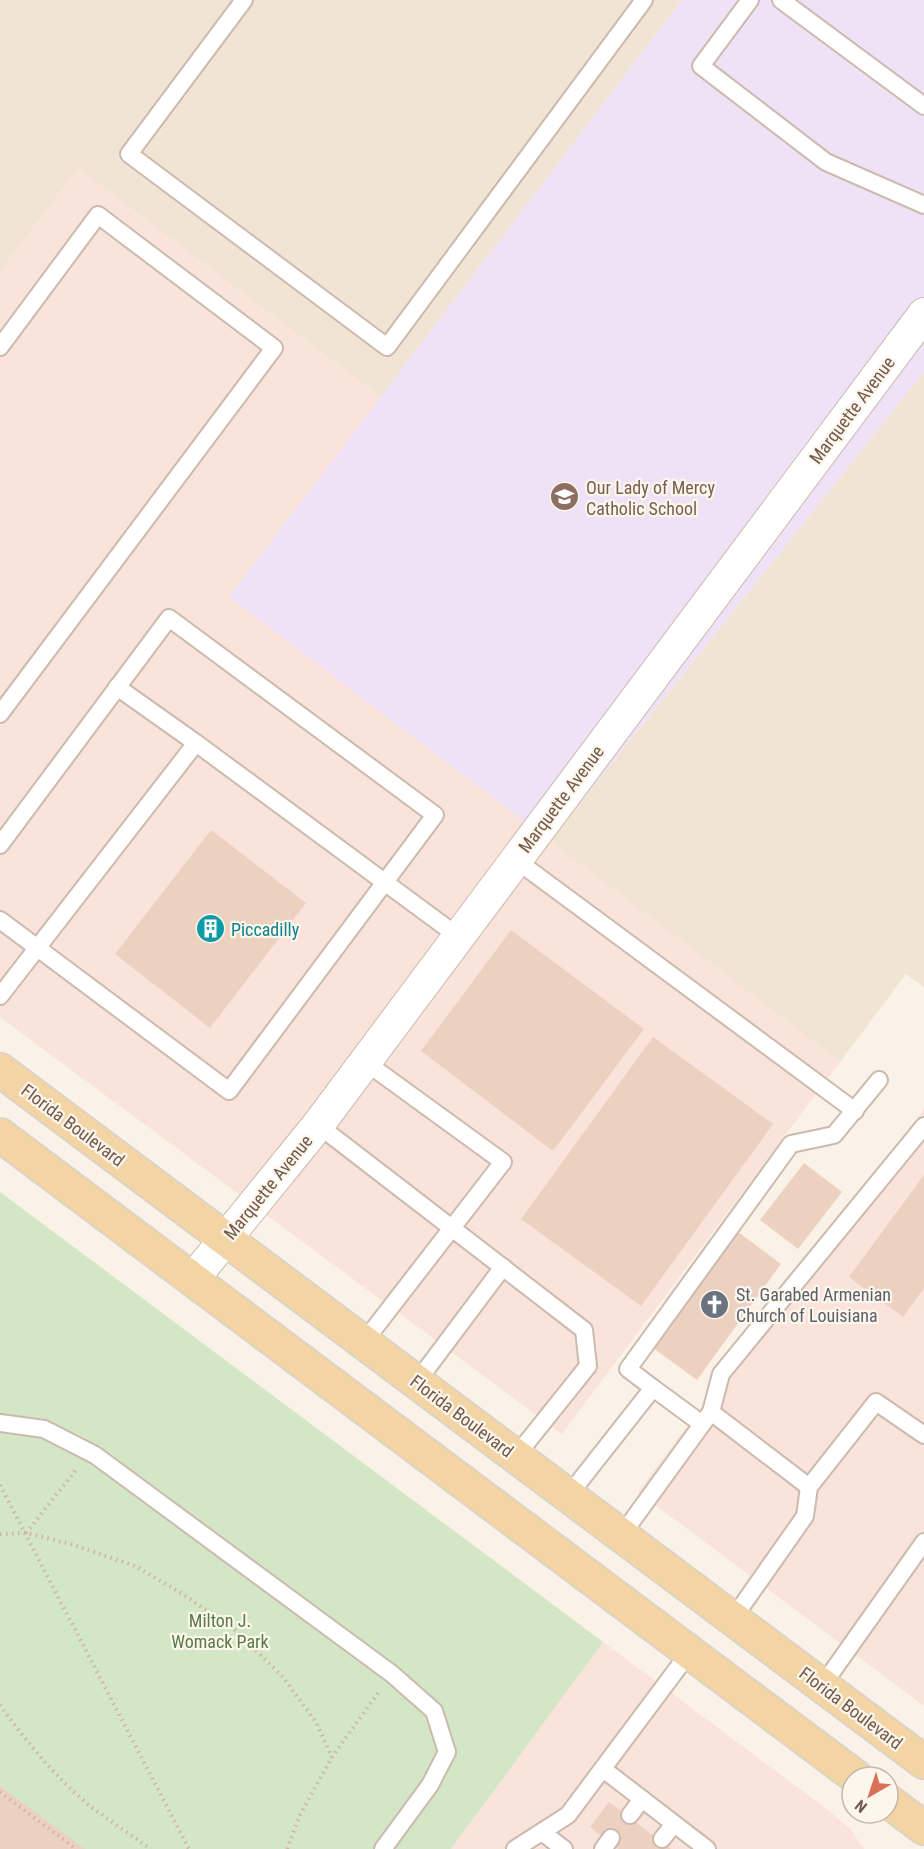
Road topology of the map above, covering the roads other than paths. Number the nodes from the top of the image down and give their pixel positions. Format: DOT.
graph roads {
  1 [pos="244,0"];
  2 [pos="644,0"];
  3 [pos="750,0"];
  4 [pos="781,0"];
  5 [pos="924,106"];
  6 [pos="924,205"];
  7 [pos="924,314"];
  8 [pos="0,346"];
  9 [pos="117,687"];
  10 [pos="0,714"];
  11 [pos="196,743"];
  12 [pos="0,845"];
  13 [pos="516,860"];
  14 [pos="385,882"];
  15 [pos="0,920"];
  16 [pos="459,937"];
  17 [pos="36,948"];
  18 [pos="0,996"];
  19 [pos="364,1061"];
  20 [pos="0,1070"];
  21 [pos="879,1080"];
  22 [pos="855,1111"];
  23 [pos="318,1125"];
  24 [pos="924,1126"];
  25 [pos="0,1135"];
  26 [pos="451,1228"];
  27 [pos="225,1239"];
  28 [pos="503,1267"];
  29 [pos="193,1279"];
  30 [pos="363,1343"];
  31 [pos="416,1383"];
  32 [pos="653,1388"];
  33 [pos="706,1418"];
  34 [pos="0,1423"];
  35 [pos="924,1436"];
  36 [pos="516,1456"];
  37 [pos="809,1486"];
  38 [pos="568,1496"];
  39 [pos="621,1536"];
  40 [pos="924,1542"];
  41 [pos="732,1620"];
  42 [pos="689,1653"];
  43 [pos="822,1686"];
  44 [pos="924,1762"];
  45 [pos="840,1765"];
  46 [pos="603,1769"];
  47 [pos="642,1799"];
  48 [pos="900,1810"];
  49 [pos="630,1815"];
  50 [pos="674,1824"];
  51 [pos="924,1828"];
  52 [pos="542,1832"];
  53 [pos="662,1839"];
  54 [pos="703,1848"];
  55 [pos="383,1849"];
  56 [pos="515,1849"];
  57 [pos="564,1849"];
  1 -- 2 [label="lane"];
  3 -- 6 [label="lane"];
  4 -- 5 [label="lane"];
  7 -- 13 [label="street, Marquette Avenue"];
  8 -- 10 [label="lane"];
  9 -- 11 [label="lane"];
  9 -- 12 [label="lane"];
  9 -- 14 [label="lane"];
  11 -- 14 [label="lane"];
  11 -- 17 [label="lane"];
  13 -- 16 [label="street, Marquette Avenue"];
  13 -- 22 [label="lane"];
  14 -- 16 [label="lane"];
  14 -- 17 [label="lane"];
  15 -- 17 [label="lane"];
  16 -- 19 [label="street, Marquette Avenue"];
  17 -- 18 [label="lane"];
  19 -- 23 [label="street, Marquette Avenue"];
  19 -- 26 [label="lane"];
  20 -- 27 [label="main road, Florida Boulevard"];
  21 -- 22 [label="lane"];
  22 -- 32 [label="lane"];
  23 -- 26 [label="lane"];
  23 -- 27 [label="street, Marquette Avenue"];
  24 -- 33 [label="lane"];
  25 -- 29 [label="main road"];
  26 -- 28 [label="lane"];
  26 -- 30 [label="lane"];
  27 -- 29 [label="street, Marquette Avenue"];
  27 -- 30 [label="main road, Florida Boulevard"];
  28 -- 31 [label="lane"];
  28 -- 36 [label="lane"];
  29 -- 42 [label="main road"];
  30 -- 31 [label="main road, Florida Boulevard"];
  31 -- 36 [label="main road, Florida Boulevard"];
  32 -- 33 [label="lane"];
  32 -- 38 [label="lane"];
  33 -- 37 [label="lane"];
  33 -- 39 [label="lane"];
  34 -- 55 [label="lane"];
  35 -- 37 [label="lane"];
  36 -- 38 [label="main road, Florida Boulevard"];
  37 -- 41 [label="lane"];
  38 -- 39 [label="main road, Florida Boulevard"];
  39 -- 41 [label="main road, Florida Boulevard"];
  40 -- 43 [label="lane"];
  41 -- 43 [label="main road, Florida Boulevard"];
  42 -- 45 [label="main road"];
  42 -- 46 [label="lane"];
  43 -- 44 [label="main road, Florida Boulevard"];
  46 -- 47 [label="lane"];
  46 -- 52 [label="lane"];
  47 -- 49 [label="lane"];
  47 -- 50 [label="lane"];
  48 -- 51 [label="main road"];
  50 -- 53 [label="lane"];
  50 -- 54 [label="lane"];
  52 -- 56 [label="lane"];
  52 -- 57 [label="lane"];
}
